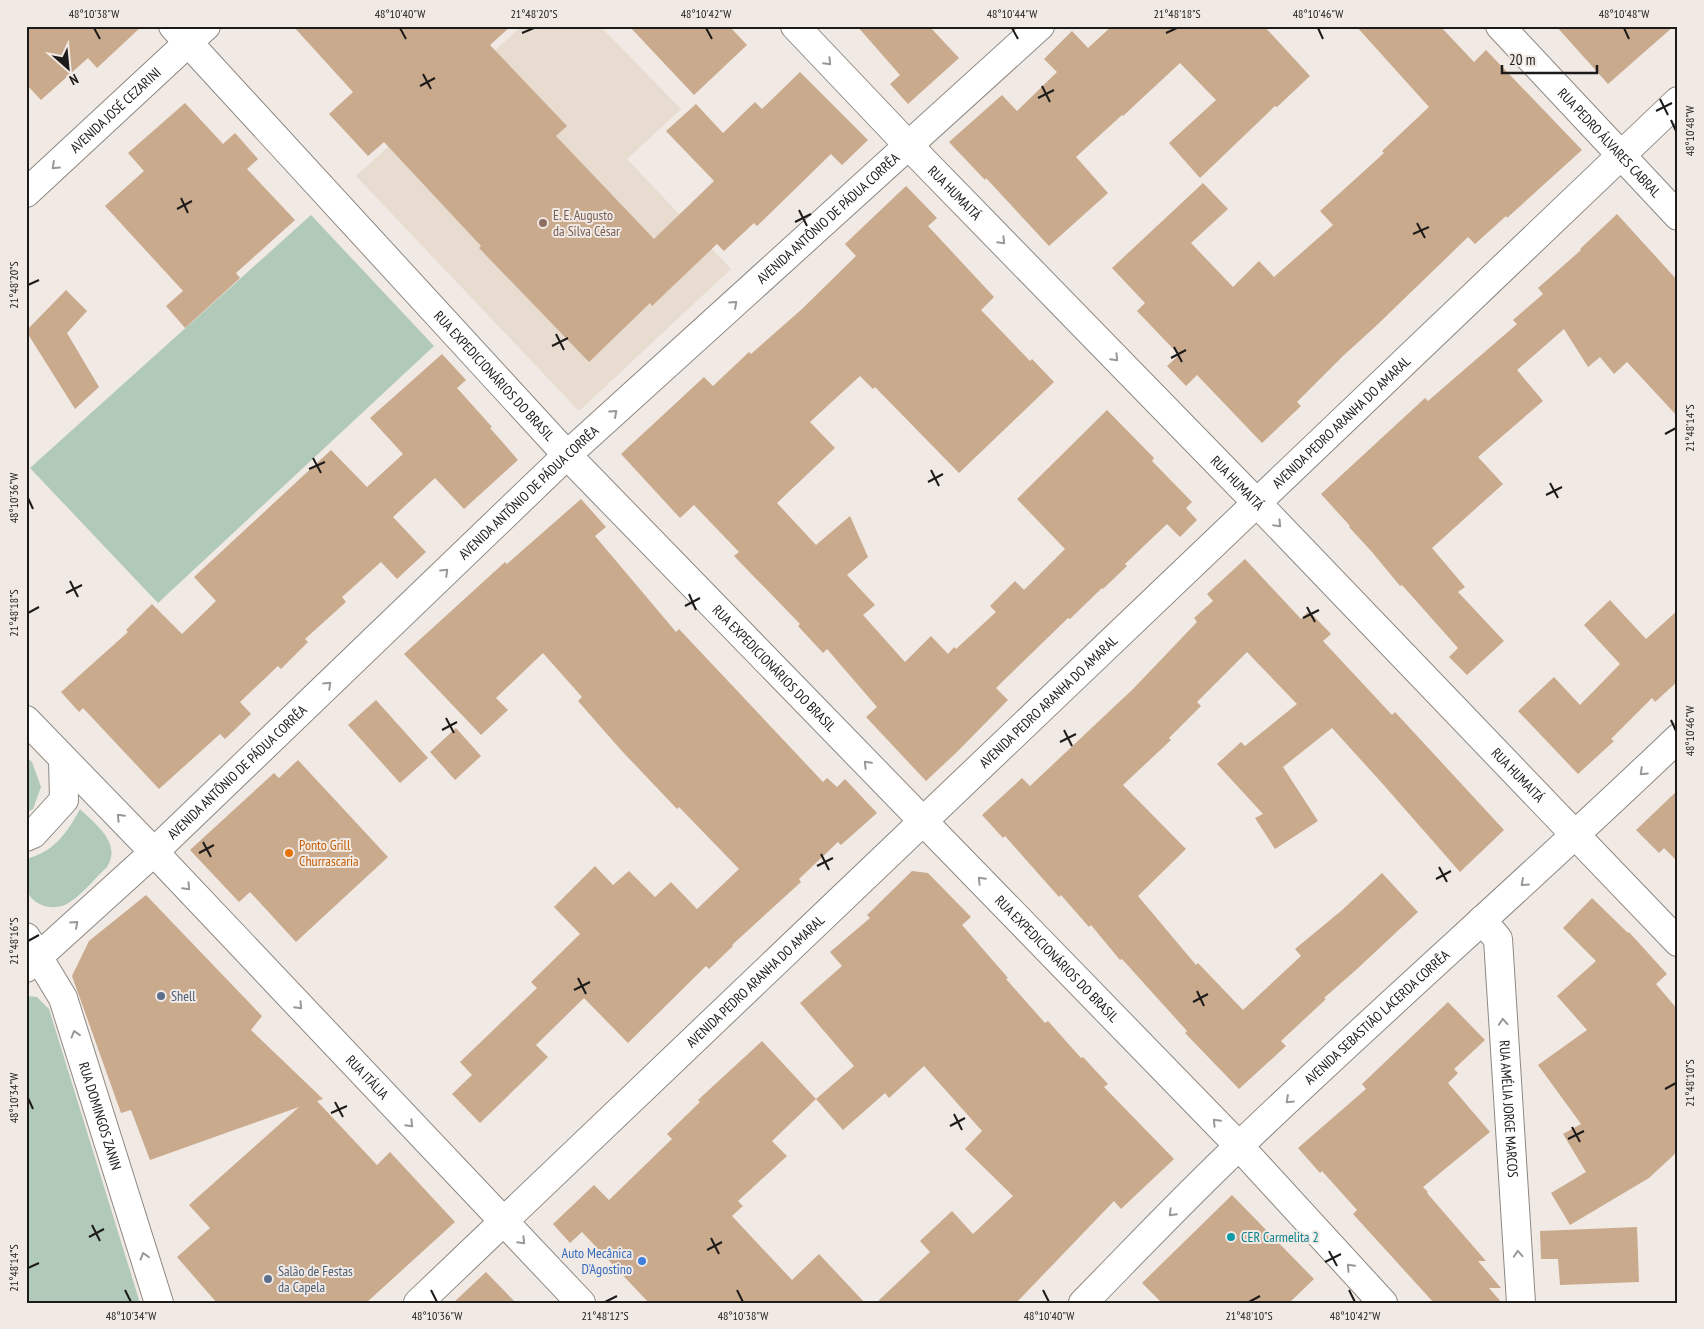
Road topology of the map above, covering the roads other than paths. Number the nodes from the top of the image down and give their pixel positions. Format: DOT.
graph roads {
  1 [pos="794,26"];
  2 [pos="1040,26"];
  3 [pos="1500,26"];
  4 [pos="189,32"];
  5 [pos="1678,101"];
  6 [pos="909,146"];
  7 [pos="1621,156"];
  8 [pos="26,193"];
  9 [pos="1678,216"];
  10 [pos="567,455"];
  11 [pos="1256,502"];
  12 [pos="26,720"];
  13 [pos="1678,738"];
  14 [pos="63,759"];
  15 [pos="924,822"];
  16 [pos="1576,835"];
  17 [pos="26,836"];
  18 [pos="154,852"];
  19 [pos="1482,920"];
  20 [pos="1678,942"];
  21 [pos="30,954"];
  22 [pos="1239,1146"];
  23 [pos="503,1222"];
  24 [pos="159,1303"];
  25 [pos="418,1303"];
  26 [pos="581,1303"];
  27 [pos="1083,1303"];
  28 [pos="1383,1303"];
  29 [pos="1522,1303"];
  1 -- 6 [label="street, RUA HUMAITÁ, one-way"];
  2 -- 6 [label="street, AVENIDA ANTÔNIO DE PÁDUA CORRÊA"];
  3 -- 7 [label="street, RUA PEDRO ÁLVARES CABRAL"];
  4 -- 8 [label="street, AVENIDA JOSÉ CEZARINI, one-way"];
  4 -- 10 [label="street, RUA EXPEDICIONÁRIOS DO BRASIL"];
  5 -- 7 [label="street, AVENIDA PEDRO ARANHA DO AMARAL"];
  10 -- 6 [label="street, AVENIDA ANTÔNIO DE PÁDUA CORRÊA, one-way"];
  6 -- 11 [label="street, RUA HUMAITÁ, one-way"];
  7 -- 9 [label="street, RUA PEDRO ÁLVARES CABRAL"];
  7 -- 11 [label="street, AVENIDA PEDRO ARANHA DO AMARAL"];
  15 -- 10 [label="street, RUA EXPEDICIONÁRIOS DO BRASIL, one-way"];
  18 -- 10 [label="street, AVENIDA ANTÔNIO DE PÁDUA CORRÊA, one-way"];
  11 -- 15 [label="street, AVENIDA PEDRO ARANHA DO AMARAL"];
  11 -- 16 [label="street, RUA HUMAITÁ, one-way"];
  12 -- 14 [label="street"];
  13 -- 16 [label="street, AVENIDA SEBASTIÃO LACERDA CORRÊA, one-way"];
  14 -- 17 [label="street"];
  18 -- 14 [label="street, one-way"];
  22 -- 15 [label="street, RUA EXPEDICIONÁRIOS DO BRASIL, one-way"];
  15 -- 23 [label="street, AVENIDA PEDRO ARANHA DO AMARAL"];
  16 -- 19 [label="street, AVENIDA SEBASTIÃO LACERDA CORRÊA, one-way"];
  16 -- 20 [label="street, RUA HUMAITÁ"];
  21 -- 18 [label="street, AVENIDA ANTÔNIO DE PÁDUA CORRÊA, one-way"];
  18 -- 23 [label="street, RUA ITÁLIA, one-way"];
  19 -- 22 [label="street, AVENIDA SEBASTIÃO LACERDA CORRÊA, one-way"];
  29 -- 19 [label="street, RUA AMÉLIA JORGE MARCOS, one-way"];
  24 -- 21 [label="street, RUA DOMINGOS ZANIN, one-way"];
  22 -- 27 [label="street, AVENIDA SEBASTIÃO LACERDA CORRÊA, one-way"];
  28 -- 22 [label="street, RUA EXPEDICIONÁRIOS DO BRASIL, one-way"];
  23 -- 25 [label="street, AVENIDA PEDRO ARANHA DO AMARAL"];
  23 -- 26 [label="street, RUA ITÁLIA, one-way"];
}
